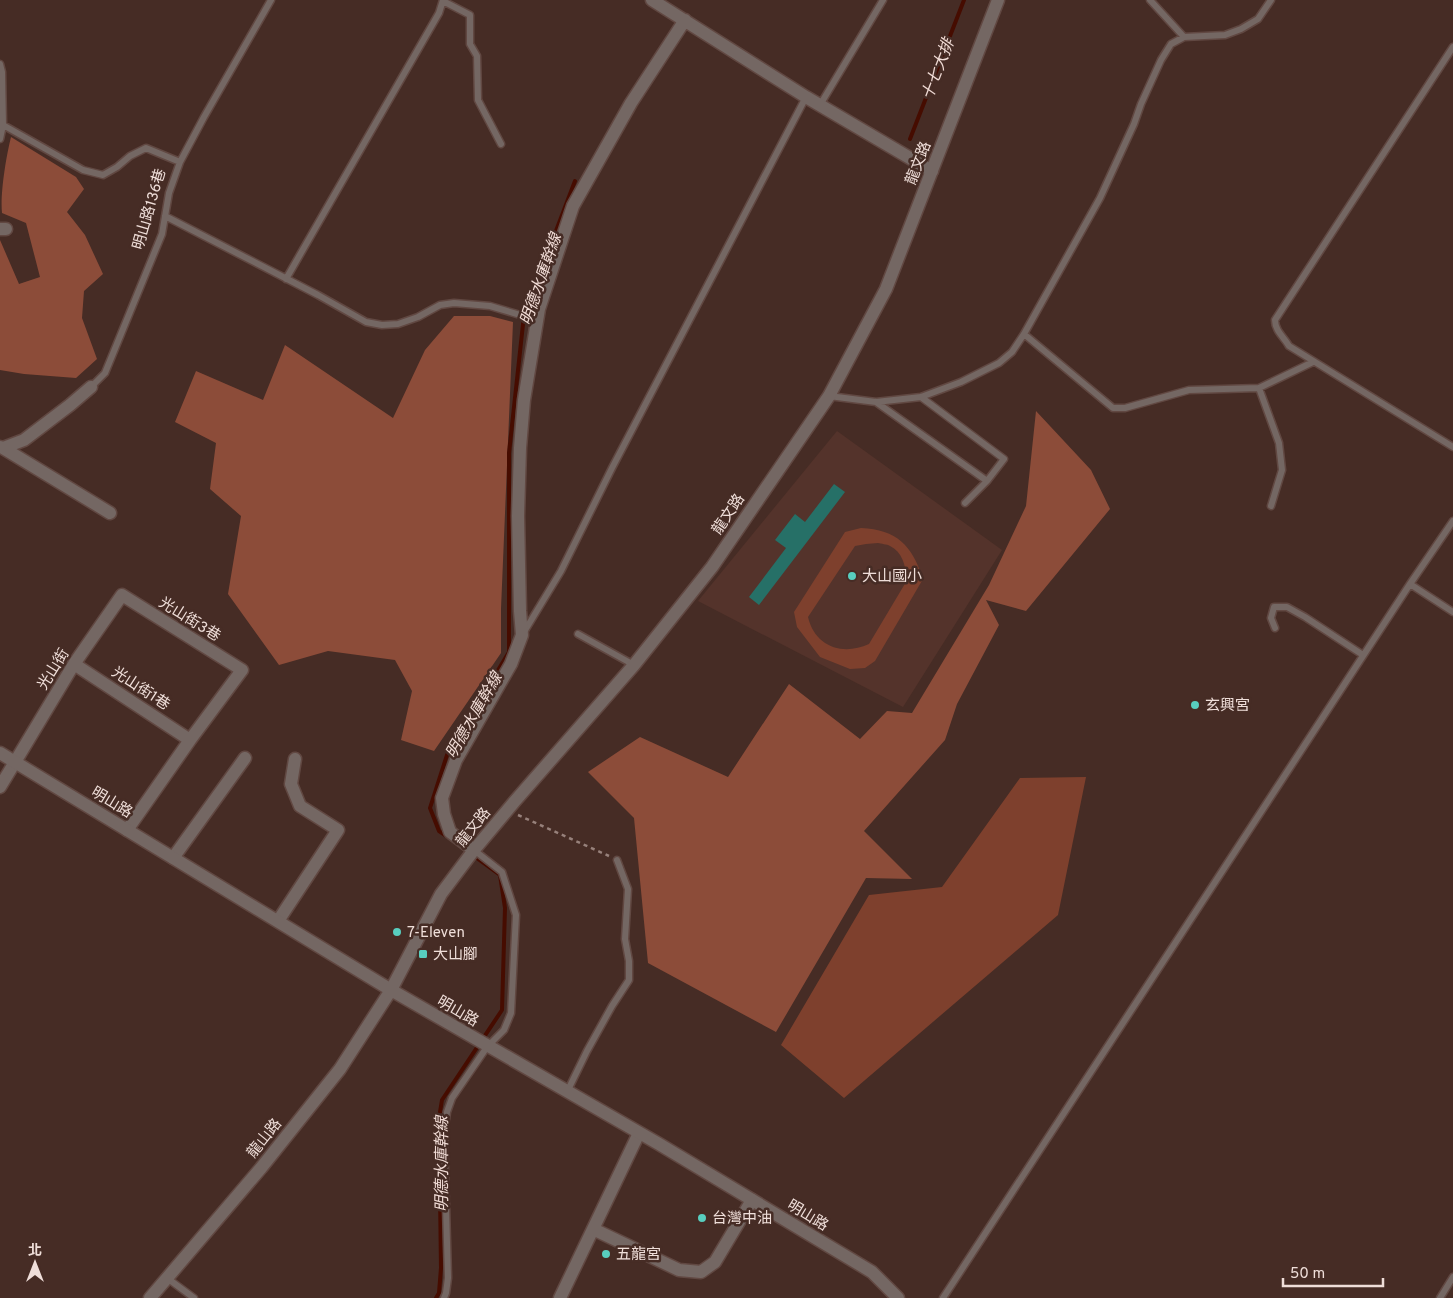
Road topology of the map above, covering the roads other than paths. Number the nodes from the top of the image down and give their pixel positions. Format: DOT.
graph roads {
  1 [pos="271,0"];
  2 [pos="443,0"];
  3 [pos="652,0"];
  4 [pos="884,0"];
  5 [pos="998,0"];
  6 [pos="1150,0"];
  7 [pos="1271,0"];
  8 [pos="685,20"];
  9 [pos="1184,37"];
  10 [pos="1453,47"];
  11 [pos="0,64"];
  12 [pos="806,97"];
  13 [pos="820,105"];
  14 [pos="3,125"];
  15 [pos="0,139"];
  16 [pos="501,144"];
  17 [pos="180,162"];
  18 [pos="932,171"];
  19 [pos="165,216"];
  20 [pos="286,279"];
  21 [pos="534,319"];
  22 [pos="1024,334"];
  23 [pos="1313,362"];
  24 [pos="91,387"];
  25 [pos="1259,388"];
  26 [pos="829,396"];
  27 [pos="921,397"];
  28 [pos="876,402"];
  29 [pos="2,447"];
  30 [pos="1453,448"];
  31 [pos="987,481"];
  32 [pos="965,503"];
  33 [pos="1271,506"];
  34 [pos="110,513"];
  35 [pos="1453,521"];
  36 [pos="1410,584"];
  37 [pos="122,595"];
  38 [pos="1453,612"];
  39 [pos="1275,628"];
  40 [pos="578,634"];
  41 [pos="522,635"];
  42 [pos="1363,655"];
  43 [pos="74,664"];
  44 [pos="634,665"];
  45 [pos="190,740"];
  46 [pos="0,753"];
  47 [pos="246,758"];
  48 [pos="295,759"];
  49 [pos="15,762"];
  50 [pos="0,787"];
  51 [pos="127,830"];
  52 [pos="472,853"];
  53 [pos="173,858"];
  54 [pos="617,860"];
  55 [pos="278,921"];
  56 [pos="391,990"];
  57 [pos="483,1044"];
  58 [pos="567,1092"];
  59 [pos="639,1133"];
  60 [pos="752,1200"];
  61 [pos="593,1229"];
  62 [pos="1453,1277"];
  63 [pos="167,1278"];
  64 [pos="150,1298"];
  65 [pos="194,1298"];
  66 [pos="444,1298"];
  67 [pos="560,1298"];
  68 [pos="898,1298"];
  69 [pos="943,1298"];
  70 [pos="1440,1298"];
  1 -- 17 [label="lane, 明山路136巷"];
  2 -- 16 [label="lane"];
  2 -- 20 [label="lane"];
  3 -- 8 [label="street"];
  4 -- 13 [label="lane"];
  5 -- 18 [label="street, 龍文路"];
  6 -- 9 [label="lane"];
  7 -- 9 [label="lane"];
  8 -- 12 [label="street"];
  8 -- 21 [label="street"];
  9 -- 22 [label="lane"];
  10 -- 23 [label="lane"];
  11 -- 14 [label="lane"];
  12 -- 13 [label="street"];
  12 -- 41 [label="lane"];
  13 -- 18 [label="street"];
  14 -- 15 [label="lane"];
  14 -- 17 [label="lane"];
  17 -- 19 [label="lane, 明山路136巷"];
  18 -- 26 [label="street, 龍文路"];
  19 -- 20 [label="lane"];
  19 -- 24 [label="lane, 明山路136巷"];
  20 -- 21 [label="lane"];
  21 -- 41 [label="street"];
  22 -- 25 [label="lane"];
  22 -- 27 [label="lane"];
  23 -- 25 [label="lane"];
  23 -- 30 [label="lane"];
  24 -- 29 [label="street, 明山路136巷"];
  25 -- 33 [label="lane"];
  26 -- 28 [label="lane"];
  26 -- 44 [label="street, 龍文路"];
  27 -- 28 [label="lane"];
  27 -- 31 [label="lane"];
  28 -- 31 [label="lane"];
  29 -- 34 [label="street"];
  31 -- 32 [label="lane"];
  35 -- 36 [label="lane"];
  36 -- 38 [label="lane"];
  36 -- 42 [label="lane"];
  37 -- 43 [label="street, 光山街"];
  37 -- 45 [label="street, 光山街3巷"];
  39 -- 42 [label="lane"];
  40 -- 44 [label="lane"];
  41 -- 52 [label="street"];
  42 -- 69 [label="lane"];
  43 -- 45 [label="street, 光山街1巷"];
  43 -- 49 [label="street, 光山街"];
  44 -- 52 [label="street, 龍文路"];
  45 -- 51 [label="street"];
  46 -- 49 [label="street, 明山路"];
  47 -- 53 [label="street"];
  48 -- 55 [label="street"];
  49 -- 50 [label="street, 光山街"];
  49 -- 51 [label="street, 明山路"];
  51 -- 53 [label="street, 明山路"];
  52 -- 56 [label="street, 龍文路"];
  52 -- 57 [label="lane"];
  53 -- 55 [label="street, 明山路"];
  54 -- 58 [label="lane"];
  55 -- 56 [label="street, 明山路"];
  56 -- 57 [label="street, 明山路"];
  56 -- 63 [label="street, 龍山路"];
  57 -- 58 [label="street, 明山路"];
  57 -- 66 [label="lane"];
  58 -- 59 [label="street, 明山路"];
  59 -- 60 [label="street, 明山路"];
  59 -- 61 [label="street"];
  60 -- 61 [label="street"];
  60 -- 68 [label="street, 明山路"];
  61 -- 67 [label="street"];
  62 -- 70 [label="lane"];
  63 -- 64 [label="street, 龍山路"];
  63 -- 65 [label="lane"];
}
